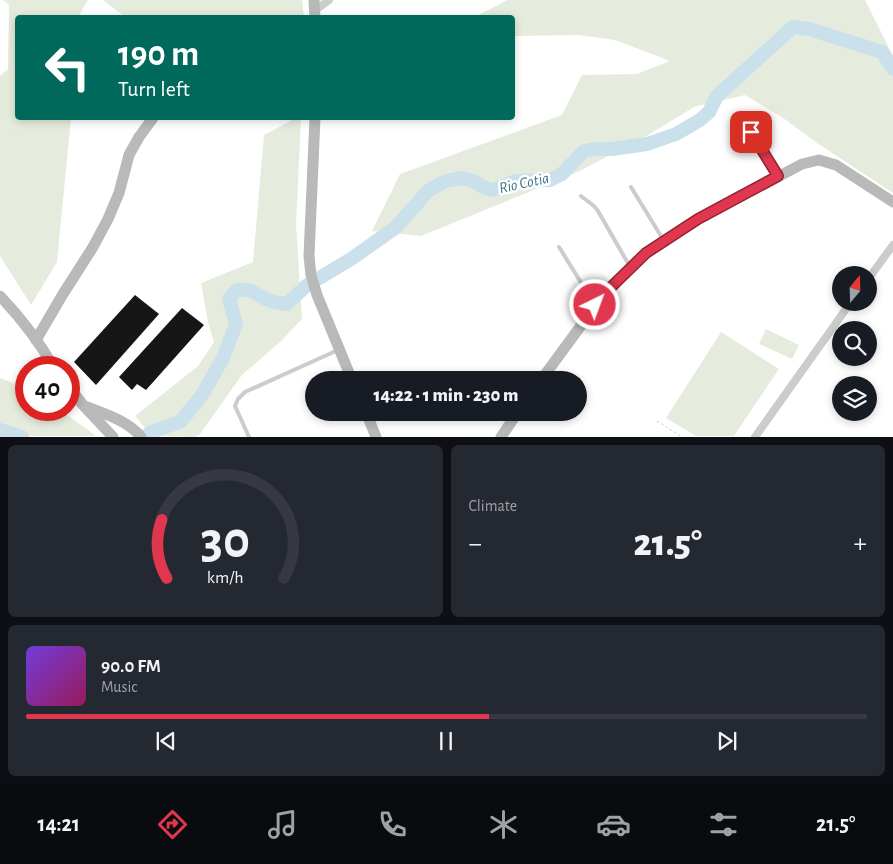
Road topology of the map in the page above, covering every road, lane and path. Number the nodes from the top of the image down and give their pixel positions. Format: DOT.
graph roads {
  1 [pos="329,0"];
  2 [pos="314,10"];
  3 [pos="152,120"];
  4 [pos="315,120"];
  5 [pos="751,132"];
  6 [pos="778,176"];
  7 [pos="631,187"];
  8 [pos="581,196"];
  9 [pos="893,202"];
  10 [pos="664,241"];
  11 [pos="893,244"];
  12 [pos="559,247"];
  13 [pos="877,266"];
  14 [pos="631,268"];
  15 [pos="0,296"];
  16 [pos="595,305"];
  17 [pos="845,311"];
  18 [pos="36,340"];
  19 [pos="340,349"];
  20 [pos="46,356"];
  21 [pos="349,371"];
  22 [pos="548,371"];
  23 [pos="80,401"];
  24 [pos="83,405"];
  25 [pos="370,421"];
  26 [pos="512,421"];
  27 [pos="657,421"];
  28 [pos="139,434"];
  29 [pos="113,436"];
  30 [pos="250,436"];
  31 [pos="376,436"];
  32 [pos="501,436"];
  33 [pos="682,436"];
  34 [pos="755,436"];
  1 -- 2 [label="street"];
  3 -- 18 [label="street"];
  4 -- 19 [label="street"];
  5 -- 6 [label="lane"];
  6 -- 9 [label="street"];
  6 -- 10 [label="street"];
  7 -- 10 [label="lane"];
  8 -- 14 [label="lane"];
  10 -- 14 [label="street"];
  11 -- 13 [label="street"];
  12 -- 16 [label="lane"];
  14 -- 16 [label="street"];
  15 -- 18 [label="street"];
  16 -- 22 [label="street"];
  17 -- 34 [label="street"];
  18 -- 20 [label="street"];
  19 -- 21 [label="street"];
  19 -- 30 [label="lane"];
  23 -- 24 [label="street"];
  24 -- 28 [label="street"];
  24 -- 29 [label="street"];
  25 -- 31 [label="street"];
  26 -- 32 [label="street"];
  27 -- 33 [label="path"];
}
